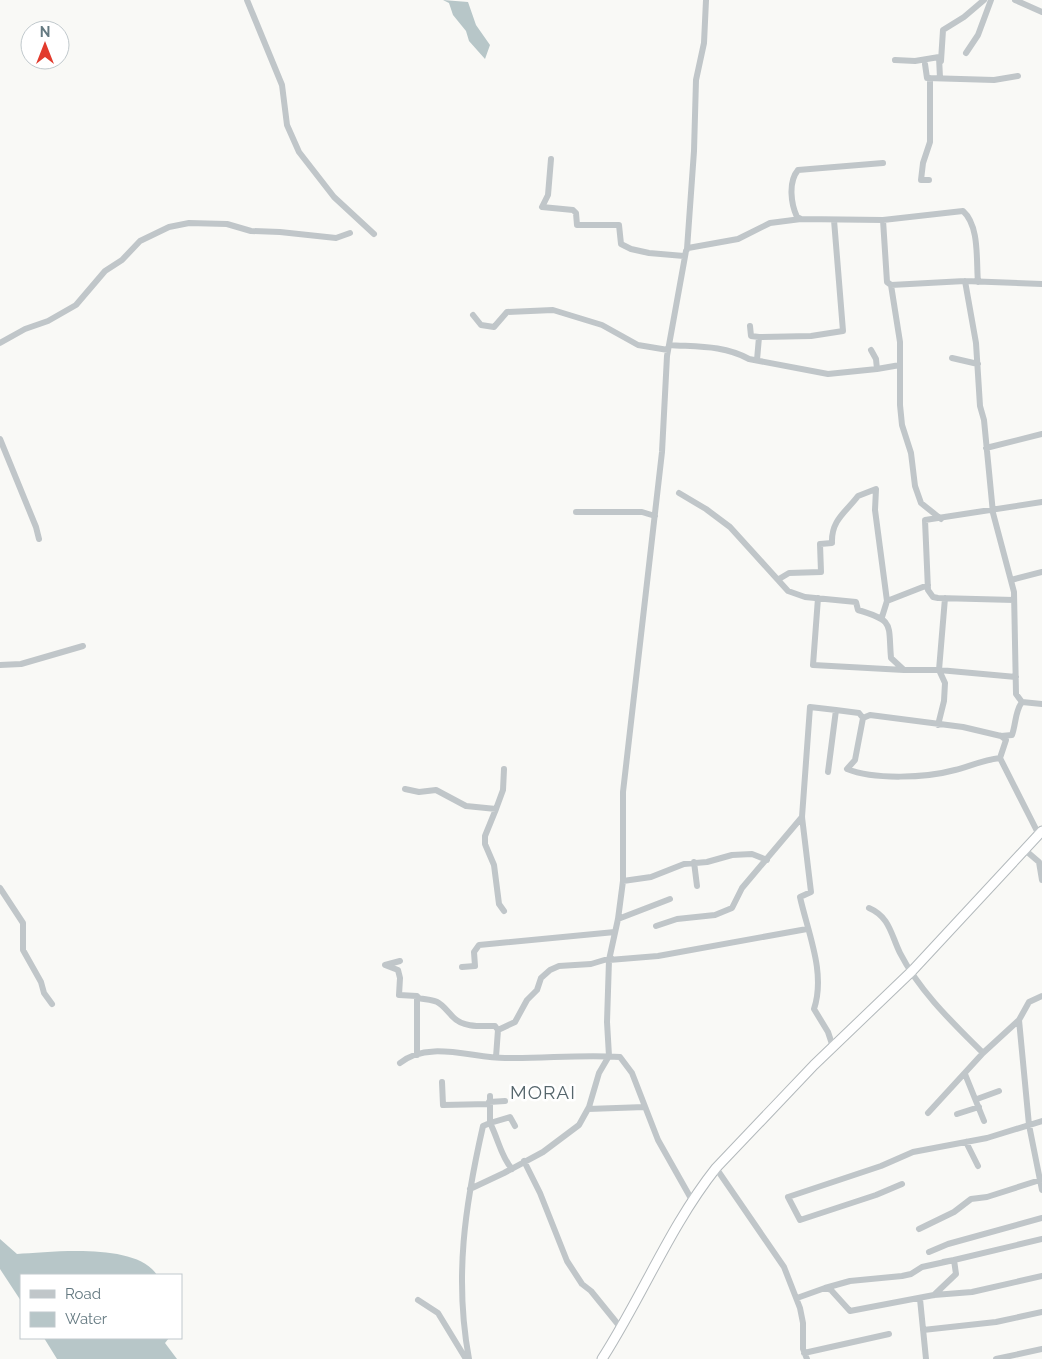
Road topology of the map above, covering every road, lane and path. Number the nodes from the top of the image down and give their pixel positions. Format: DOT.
graph roads {
  1 [pos="247,0"];
  2 [pos="706,0"];
  3 [pos="984,0"];
  4 [pos="990,0"];
  5 [pos="1015,0"];
  6 [pos="1042,12"];
  7 [pos="966,53"];
  8 [pos="895,60"];
  9 [pos="941,61"];
  10 [pos="925,64"];
  11 [pos="1018,76"];
  12 [pos="930,78"];
  13 [pos="940,78"];
  14 [pos="551,159"];
  15 [pos="883,163"];
  16 [pos="929,180"];
  17 [pos="801,219"];
  18 [pos="834,220"];
  19 [pos="883,220"];
  20 [pos="350,233"];
  21 [pos="374,234"];
  22 [pos="686,252"];
  23 [pos="965,282"];
  24 [pos="978,282"];
  25 [pos="1042,284"];
  26 [pos="891,286"];
  27 [pos="473,315"];
  28 [pos="750,326"];
  29 [pos="759,337"];
  30 [pos="0,343"];
  31 [pos="668,348"];
  32 [pos="871,350"];
  33 [pos="952,358"];
  34 [pos="757,360"];
  35 [pos="978,364"];
  36 [pos="900,365"];
  37 [pos="877,370"];
  38 [pos="1042,434"];
  39 [pos="0,439"];
  40 [pos="986,448"];
  41 [pos="679,493"];
  42 [pos="1042,502"];
  43 [pos="992,508"];
  44 [pos="576,512"];
  45 [pos="655,516"];
  46 [pos="941,519"];
  47 [pos="39,539"];
  48 [pos="1042,572"];
  49 [pos="778,579"];
  50 [pos="1010,580"];
  51 [pos="928,586"];
  52 [pos="818,598"];
  53 [pos="945,598"];
  54 [pos="1014,600"];
  55 [pos="887,601"];
  56 [pos="882,617"];
  57 [pos="84,646"];
  58 [pos="0,665"];
  59 [pos="904,670"];
  60 [pos="939,670"];
  61 [pos="1016,677"];
  62 [pos="1022,702"];
  63 [pos="1042,704"];
  64 [pos="836,710"];
  65 [pos="863,718"];
  66 [pos="938,725"];
  67 [pos="1001,736"];
  68 [pos="1000,758"];
  69 [pos="504,769"];
  70 [pos="828,772"];
  71 [pos="405,789"];
  72 [pos="496,810"];
  73 [pos="802,817"];
  74 [pos="1041,833"];
  75 [pos="1025,850"];
  76 [pos="767,860"];
  77 [pos="694,862"];
  78 [pos="1042,880"];
  79 [pos="622,881"];
  80 [pos="696,886"];
  81 [pos="0,888"];
  82 [pos="670,899"];
  83 [pos="869,908"];
  84 [pos="504,911"];
  85 [pos="618,919"];
  86 [pos="656,926"];
  87 [pos="807,929"];
  88 [pos="615,932"];
  89 [pos="610,959"];
  90 [pos="400,961"];
  91 [pos="462,966"];
  92 [pos="912,971"];
  93 [pos="1042,996"];
  94 [pos="417,998"];
  95 [pos="52,1004"];
  96 [pos="1019,1020"];
  97 [pos="498,1030"];
  98 [pos="833,1046"];
  99 [pos="983,1053"];
  100 [pos="417,1055"];
  101 [pos="609,1056"];
  102 [pos="496,1057"];
  103 [pos="400,1063"];
  104 [pos="965,1074"];
  105 [pos="442,1082"];
  106 [pos="999,1091"];
  107 [pos="977,1100"];
  108 [pos="489,1101"];
  109 [pos="505,1101"];
  110 [pos="645,1107"];
  111 [pos="979,1107"];
  112 [pos="588,1109"];
  113 [pos="928,1114"];
  114 [pos="957,1114"];
  115 [pos="984,1121"];
  116 [pos="1042,1121"];
  117 [pos="490,1124"];
  118 [pos="1029,1125"];
  119 [pos="515,1126"];
  120 [pos="966,1142"];
  121 [pos="524,1161"];
  122 [pos="978,1166"];
  123 [pos="716,1168"];
  124 [pos="512,1169"];
  125 [pos="1040,1180"];
  126 [pos="902,1184"];
  127 [pos="470,1189"];
  128 [pos="1042,1190"];
  129 [pos="693,1202"];
  130 [pos="1042,1218"];
  131 [pos="919,1228"];
  132 [pos="1042,1239"];
  133 [pos="929,1252"];
  134 [pos="954,1260"];
  135 [pos="1042,1276"];
  136 [pos="825,1288"];
  137 [pos="934,1295"];
  138 [pos="797,1298"];
  139 [pos="920,1299"];
  140 [pos="418,1300"];
  141 [pos="1042,1312"];
  142 [pos="620,1328"];
  143 [pos="923,1330"];
  144 [pos="889,1334"];
  145 [pos="1042,1349"];
  146 [pos="805,1356"];
  147 [pos="468,1359"];
  148 [pos="602,1359"];
  149 [pos="796,1359"];
  150 [pos="926,1359"];
  151 [pos="996,1359"];
  1 -- 21 [label="street"];
  2 -- 22 [label="street"];
  3 -- 9 [label="street"];
  4 -- 7 [label="street"];
  5 -- 6 [label="street"];
  8 -- 9 [label="street"];
  9 -- 13 [label="street"];
  10 -- 12 [label="street"];
  11 -- 13 [label="street"];
  12 -- 13 [label="street"];
  12 -- 16 [label="street"];
  14 -- 22 [label="street"];
  15 -- 17 [label="street"];
  17 -- 18 [label="street"];
  17 -- 22 [label="street"];
  18 -- 19 [label="street"];
  18 -- 29 [label="street"];
  19 -- 24 [label="street"];
  19 -- 26 [label="street"];
  20 -- 30 [label="street"];
  22 -- 31 [label="street"];
  23 -- 24 [label="street"];
  23 -- 26 [label="street"];
  23 -- 35 [label="street"];
  24 -- 25 [label="street"];
  26 -- 36 [label="street"];
  27 -- 31 [label="street"];
  28 -- 29 [label="street"];
  29 -- 34 [label="street"];
  31 -- 34 [label="street"];
  31 -- 45 [label="street"];
  32 -- 37 [label="street"];
  33 -- 35 [label="street"];
  34 -- 37 [label="street"];
  35 -- 40 [label="street"];
  36 -- 37 [label="street"];
  36 -- 46 [label="street"];
  38 -- 40 [label="street"];
  39 -- 47 [label="street"];
  40 -- 43 [label="street"];
  41 -- 49 [label="street"];
  42 -- 43 [label="street"];
  43 -- 46 [label="street"];
  43 -- 50 [label="street"];
  44 -- 45 [label="street"];
  45 -- 79 [label="street"];
  46 -- 51 [label="street"];
  48 -- 50 [label="street"];
  49 -- 52 [label="street"];
  49 -- 55 [label="street"];
  50 -- 54 [label="street"];
  51 -- 53 [label="street"];
  51 -- 55 [label="street"];
  52 -- 56 [label="street"];
  52 -- 59 [label="street"];
  53 -- 54 [label="street"];
  53 -- 60 [label="street"];
  54 -- 61 [label="street"];
  55 -- 56 [label="street"];
  56 -- 59 [label="street"];
  57 -- 58 [label="street"];
  59 -- 60 [label="street"];
  60 -- 61 [label="street"];
  60 -- 66 [label="street"];
  61 -- 62 [label="street"];
  62 -- 63 [label="street"];
  62 -- 67 [label="street"];
  64 -- 65 [label="street"];
  64 -- 70 [label="street"];
  64 -- 73 [label="street"];
  65 -- 66 [label="street"];
  65 -- 68 [label="street"];
  66 -- 67 [label="street"];
  67 -- 68 [label="street"];
  68 -- 74 [label="street"];
  69 -- 72 [label="street"];
  71 -- 72 [label="street"];
  72 -- 84 [label="street"];
  73 -- 76 [label="street"];
  73 -- 87 [label="street"];
  74 -- 75 [label="highway"];
  75 -- 78 [label="street"];
  75 -- 92 [label="highway"];
  76 -- 77 [label="street"];
  76 -- 86 [label="street"];
  77 -- 79 [label="street"];
  77 -- 80 [label="street"];
  79 -- 85 [label="street"];
  81 -- 95 [label="street"];
  82 -- 85 [label="street"];
  83 -- 92 [label="street"];
  85 -- 88 [label="street"];
  87 -- 89 [label="street"];
  87 -- 98 [label="street"];
  88 -- 89 [label="street"];
  88 -- 91 [label="street"];
  89 -- 97 [label="street"];
  89 -- 101 [label="street"];
  90 -- 94 [label="street"];
  92 -- 98 [label="highway"];
  92 -- 99 [label="street"];
  93 -- 96 [label="street"];
  94 -- 97 [label="street"];
  94 -- 100 [label="street"];
  96 -- 99 [label="street"];
  96 -- 118 [label="street"];
  97 -- 102 [label="street"];
  98 -- 123 [label="highway"];
  99 -- 104 [label="street"];
  100 -- 102 [label="street"];
  100 -- 103 [label="street"];
  101 -- 102 [label="street"];
  101 -- 110 [label="street"];
  101 -- 112 [label="street"];
  104 -- 107 [label="street"];
  104 -- 113 [label="street"];
  105 -- 108 [label="street"];
  106 -- 107 [label="street"];
  107 -- 111 [label="street"];
  108 -- 109 [label="street"];
  108 -- 117 [label="street"];
  110 -- 112 [label="street"];
  110 -- 129 [label="street"];
  111 -- 114 [label="street"];
  111 -- 115 [label="street"];
  112 -- 121 [label="street"];
  116 -- 118 [label="street"];
  117 -- 119 [label="street"];
  117 -- 124 [label="street"];
  117 -- 127 [label="street"];
  118 -- 120 [label="street"];
  118 -- 125 [label="street"];
  120 -- 122 [label="street"];
  120 -- 126 [label="street"];
  121 -- 124 [label="street"];
  121 -- 142 [label="street"];
  123 -- 129 [label="highway"];
  123 -- 138 [label="street"];
  124 -- 127 [label="street"];
  125 -- 128 [label="street"];
  125 -- 131 [label="street"];
  127 -- 147 [label="street"];
  129 -- 142 [label="highway"];
  130 -- 133 [label="street"];
  132 -- 134 [label="street"];
  134 -- 136 [label="street"];
  134 -- 137 [label="street"];
  135 -- 137 [label="street"];
  136 -- 138 [label="street"];
  136 -- 139 [label="street"];
  137 -- 139 [label="street"];
  138 -- 146 [label="street"];
  139 -- 143 [label="street"];
  140 -- 147 [label="street"];
  141 -- 143 [label="street"];
  142 -- 148 [label="highway"];
  143 -- 150 [label="street"];
  144 -- 146 [label="street"];
  145 -- 151 [label="street"];
  146 -- 149 [label="street"];
}
